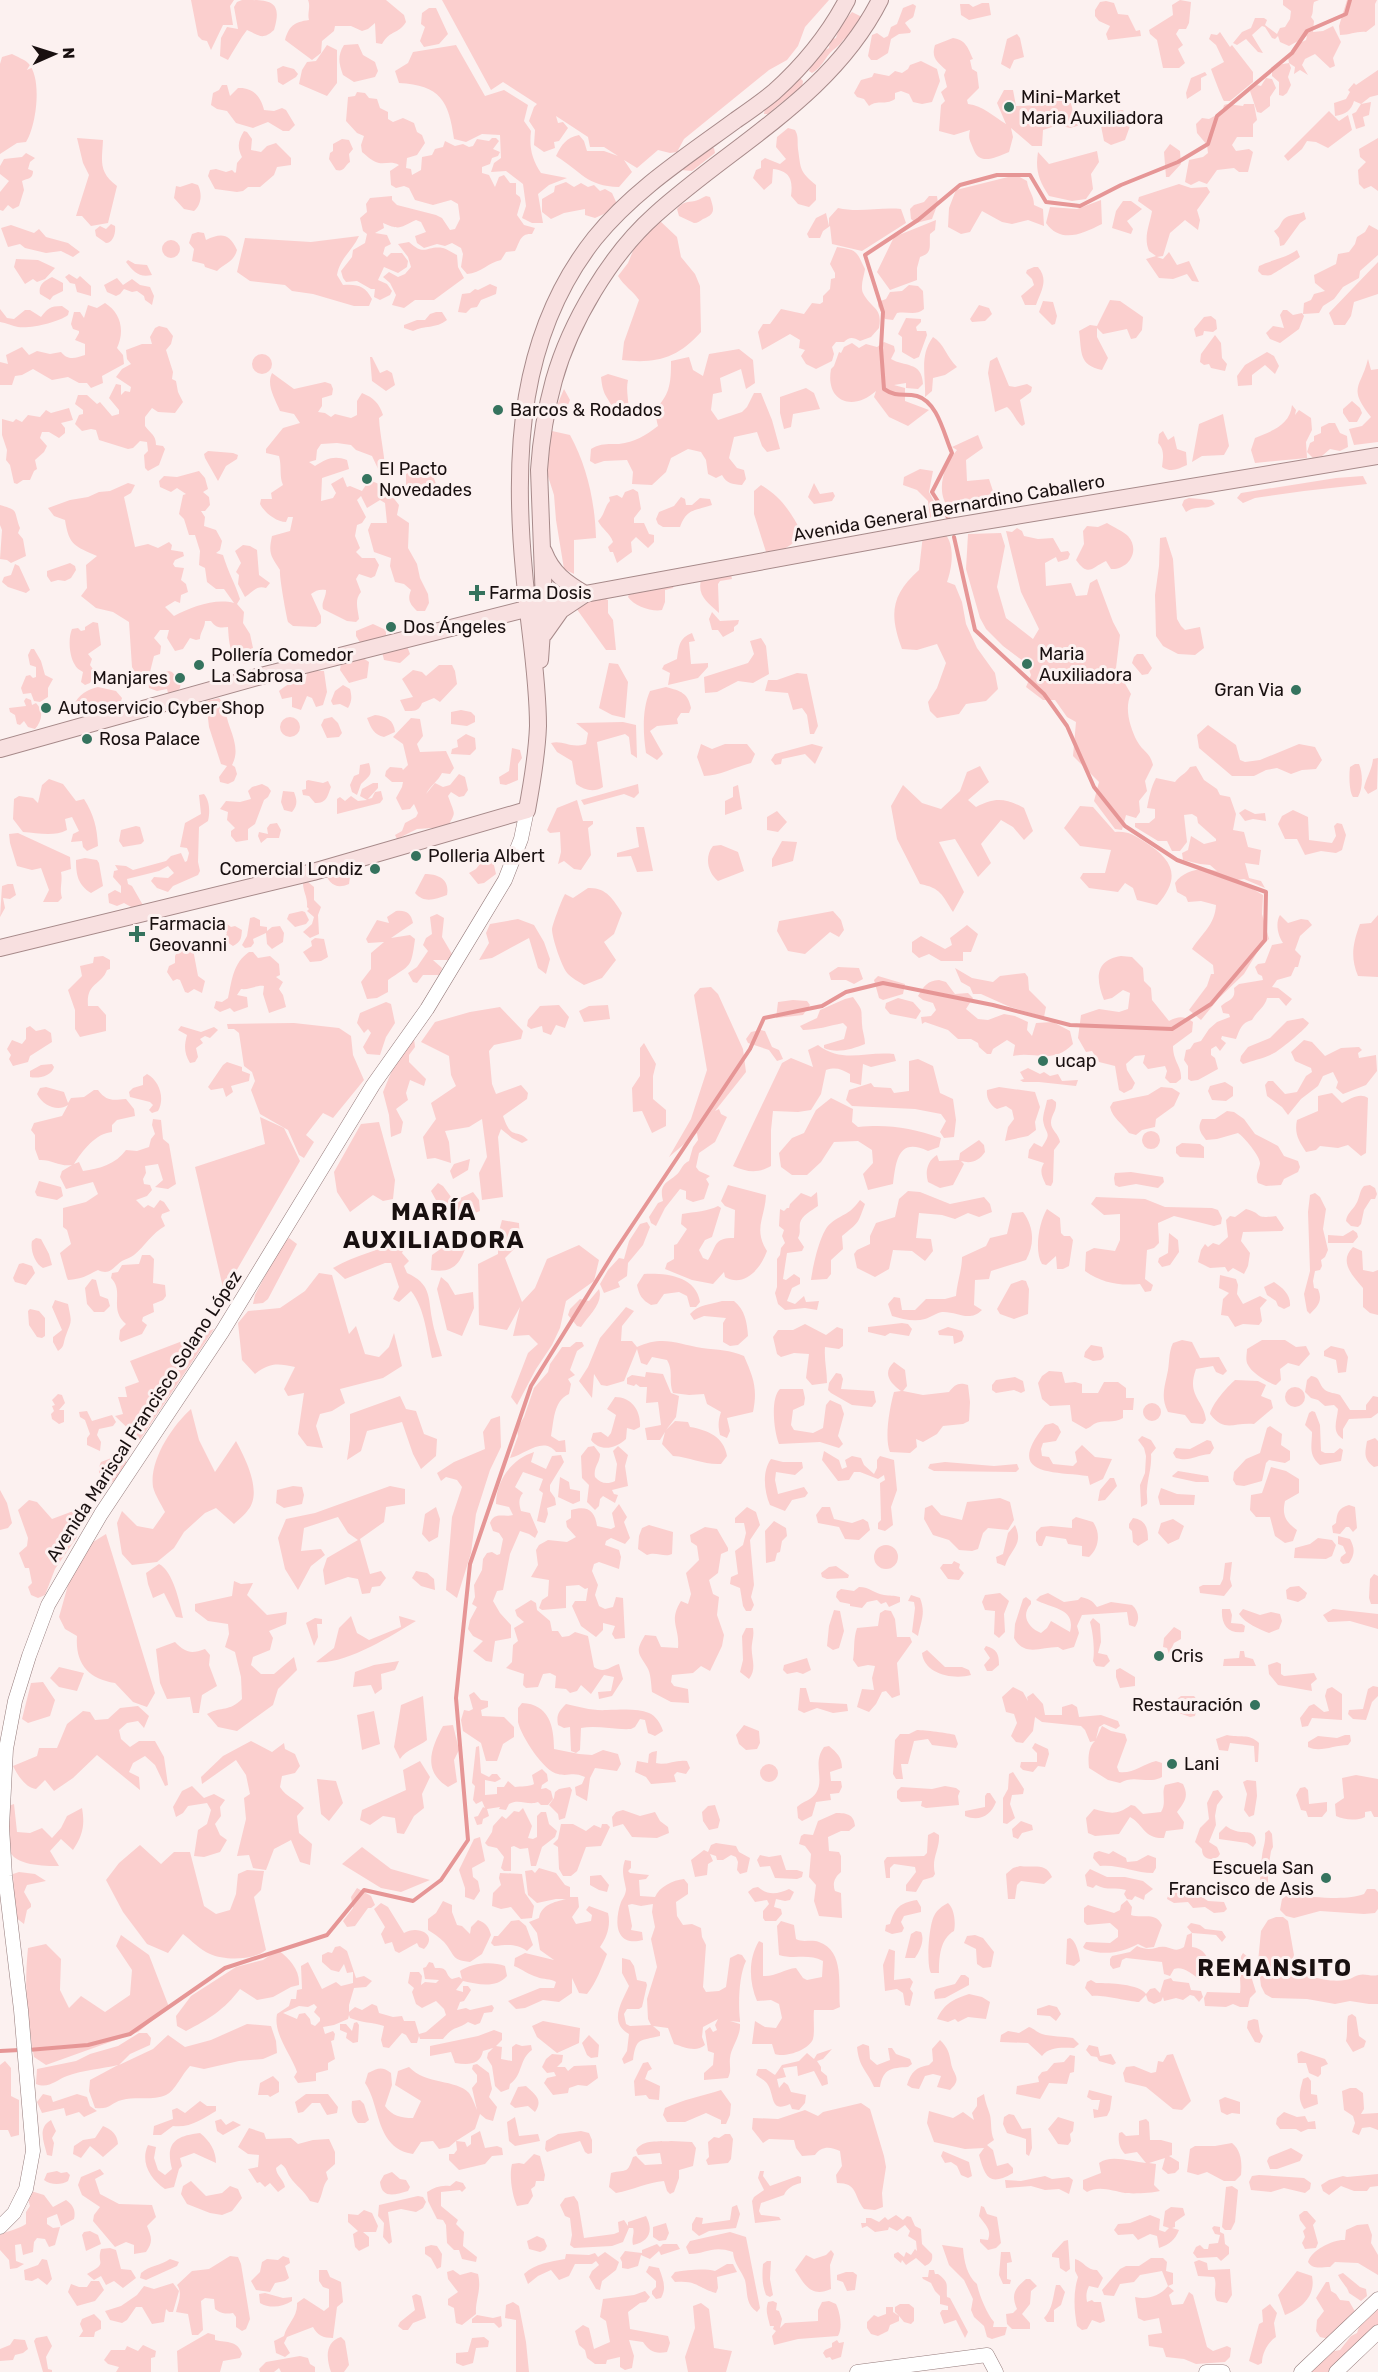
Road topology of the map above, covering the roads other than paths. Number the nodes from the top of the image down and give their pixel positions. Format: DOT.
graph roads {
  1 [pos="847,0"];
  2 [pos="880,0"];
  3 [pos="527,390"];
  4 [pos="540,454"];
  5 [pos="1378,456"];
  6 [pos="541,546"];
  7 [pos="524,572"];
  8 [pos="585,594"];
  9 [pos="536,605"];
  10 [pos="497,615"];
  11 [pos="543,636"];
  12 [pos="537,680"];
  13 [pos="0,749"];
  14 [pos="527,810"];
  15 [pos="0,948"];
  16 [pos="0,2227"];
  17 [pos="1378,2299"];
  18 [pos="1378,2332"];
  19 [pos="857,2372"];
  20 [pos="996,2372"];
  21 [pos="1206,2372"];
  22 [pos="1223,2372"];
  23 [pos="1301,2372"];
  24 [pos="1336,2372"];
  1 -- 3 [label="main road, Avenida Mariscal Francisco Solano López"];
  2 -- 4 [label="main road, Avenida Mariscal Francisco Solano López"];
  3 -- 4 [label="main road"];
  3 -- 7 [label="main road, Avenida Mariscal Francisco Solano López"];
  4 -- 6 [label="main road, Avenida Mariscal Francisco Solano López"];
  5 -- 8 [label="main road, Avenida General Bernardino Caballero"];
  6 -- 8 [label="main road"];
  6 -- 9 [label="main road, Avenida Mariscal Francisco Solano López"];
  7 -- 9 [label="main road, Avenida Mariscal Francisco Solano López"];
  7 -- 10 [label="main road"];
  8 -- 9 [label="main road, Avenida General Bernardino Caballero"];
  8 -- 11 [label="main road"];
  9 -- 10 [label="main road, Avenida General Bernardino Caballero"];
  9 -- 11 [label="main road, Avenida Mariscal Francisco Solano López"];
  9 -- 12 [label="main road, Avenida Mariscal Francisco Solano López"];
  10 -- 13 [label="main road, Avenida General Bernardino Caballero"];
  11 -- 12 [label="main road, Avenida Mariscal Francisco Solano López"];
  12 -- 14 [label="main road, Avenida Mariscal Francisco Solano López"];
  14 -- 15 [label="main road"];
  14 -- 16 [label="street, Avenida Mariscal Francisco Solano López"];
  17 -- 23 [label="street"];
  18 -- 24 [label="street"];
  19 -- 20 [label="street"];
  21 -- 22 [label="street"];
}
